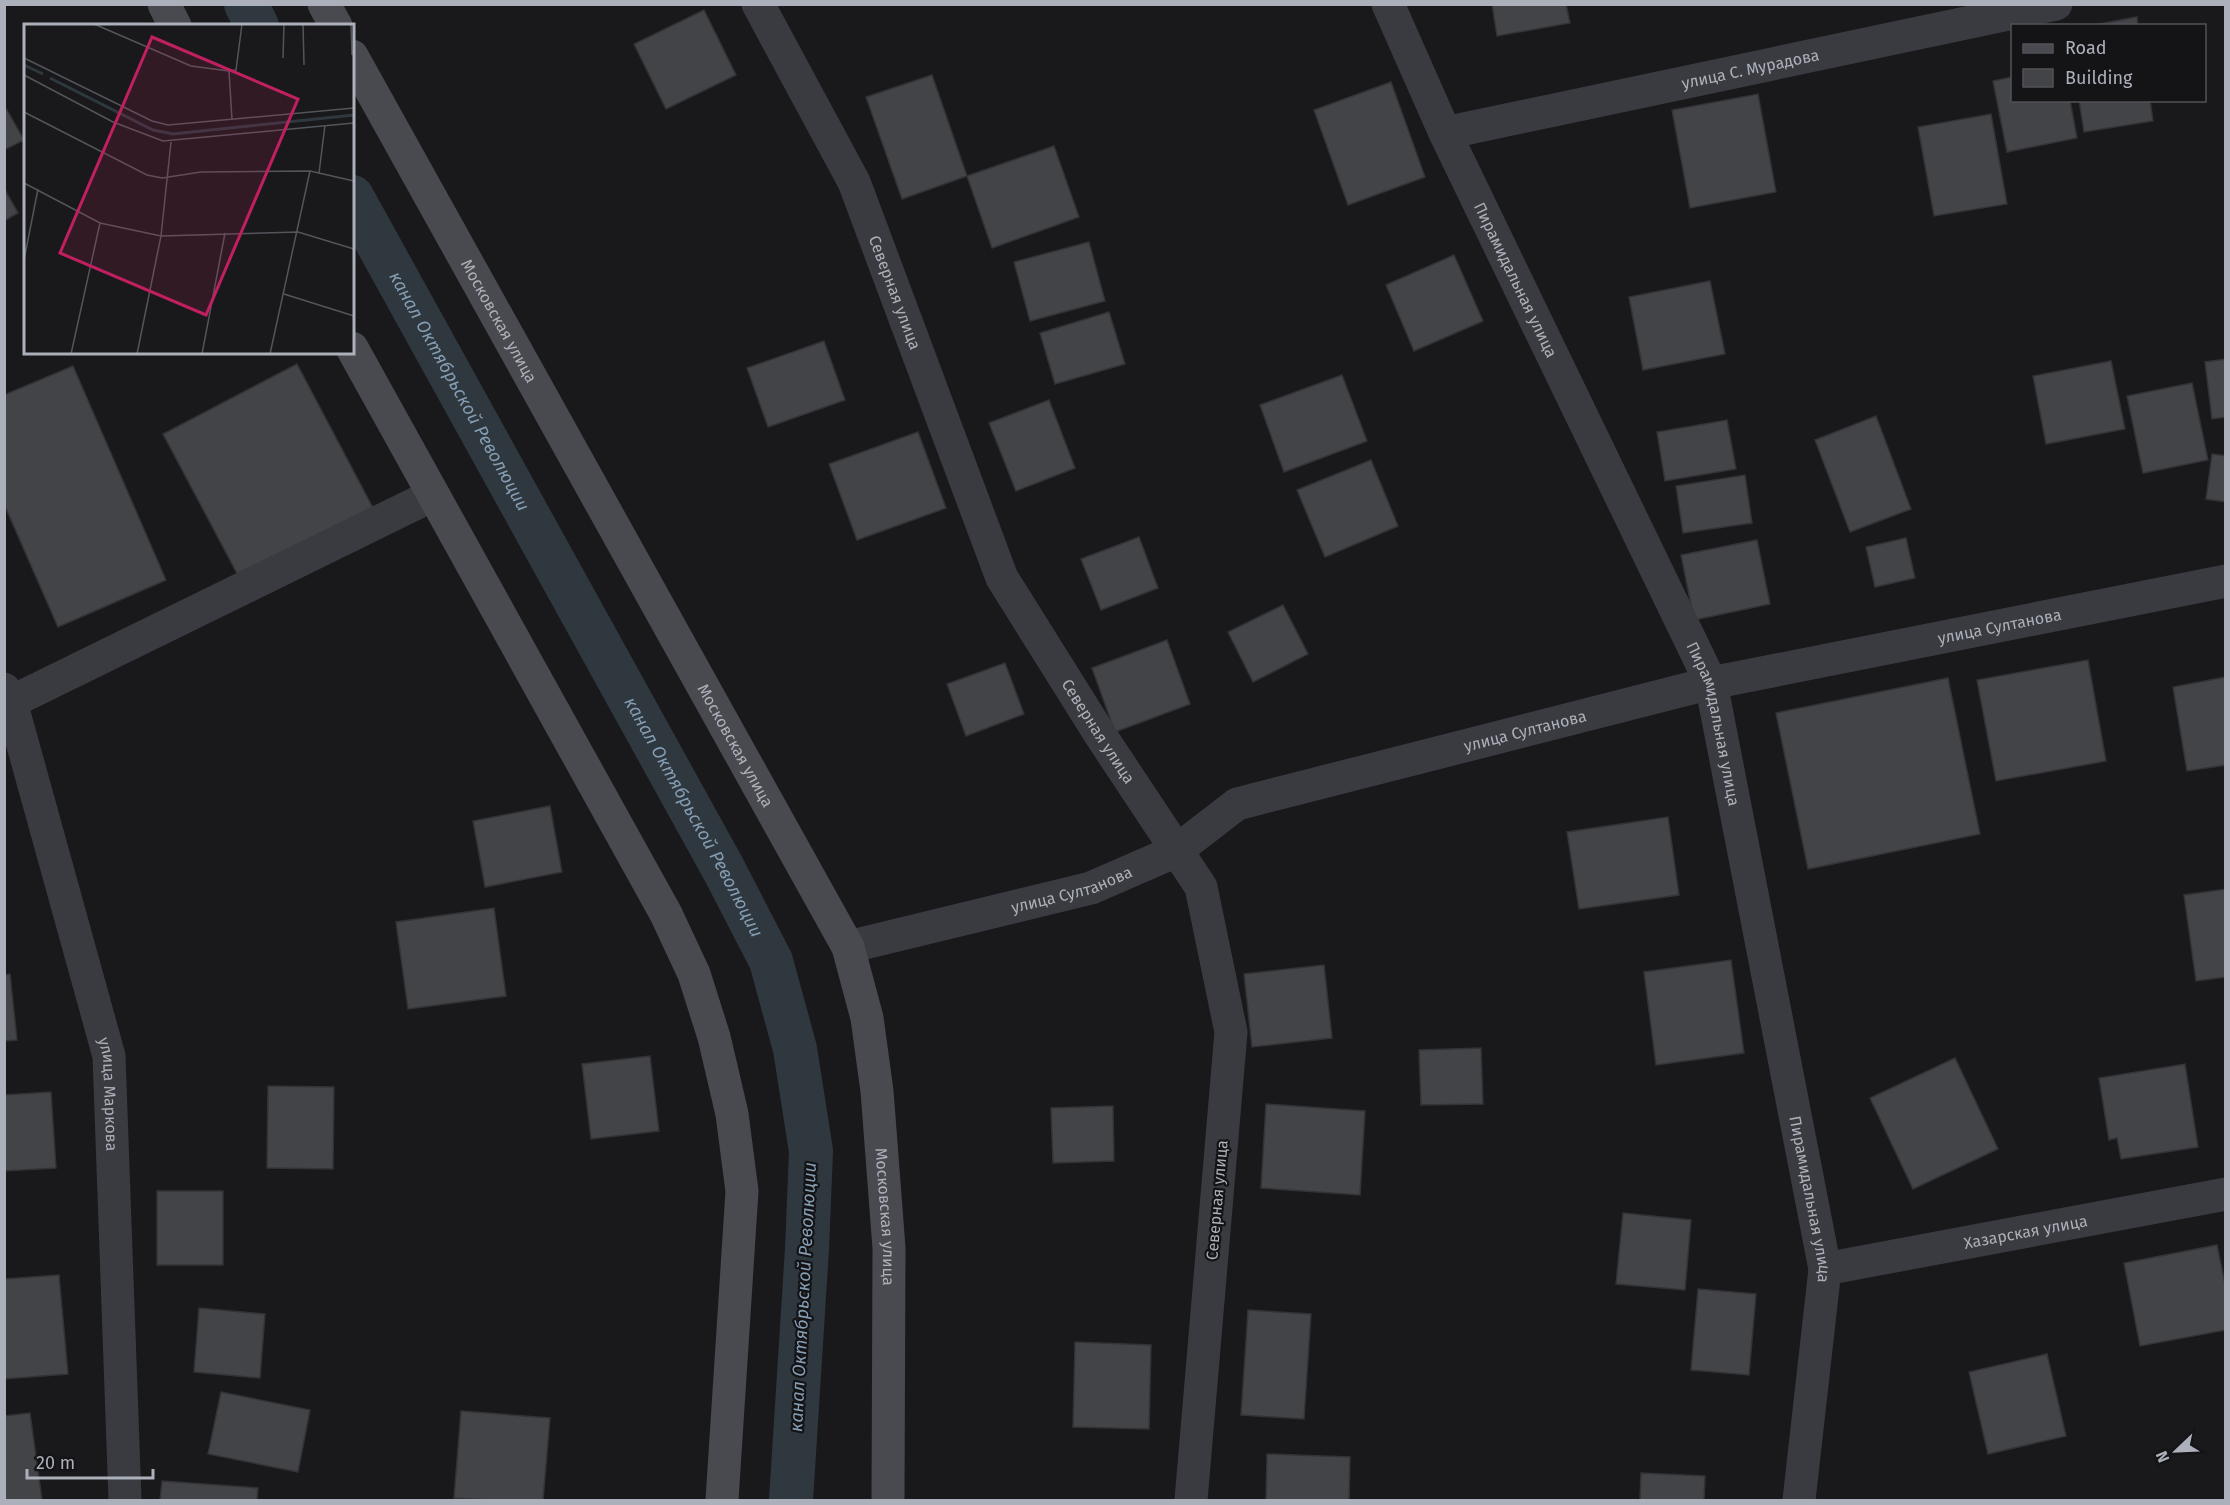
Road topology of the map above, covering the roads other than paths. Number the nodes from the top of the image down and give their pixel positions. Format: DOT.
graph roads {
  1 [pos="164,4"];
  2 [pos="324,4"];
  3 [pos="758,4"];
  4 [pos="1388,4"];
  5 [pos="2056,4"];
  6 [pos="174,24"];
  7 [pos="335,24"];
  8 [pos="354,60"];
  9 [pos="1445,133"];
  10 [pos="354,352"];
  11 [pos="433,495"];
  12 [pos="2226,581"];
  13 [pos="1711,683"];
  14 [pos="8,696"];
  15 [pos="1176,851"];
  16 [pos="848,947"];
  17 [pos="2226,1194"];
  18 [pos="1825,1269"];
  19 [pos="125,1500"];
  20 [pos="722,1500"];
  21 [pos="888,1500"];
  22 [pos="1191,1500"];
  23 [pos="1799,1500"];
  1 -- 6 [label="main road"];
  2 -- 7 [label="main road"];
  3 -- 15 [label="street, Северная улица"];
  4 -- 9 [label="street, Пирамидальная улица"];
  5 -- 9 [label="street, улица С. Мурадова"];
  8 -- 16 [label="main road, Московская улица"];
  9 -- 13 [label="street, Пирамидальная улица"];
  10 -- 11 [label="main road"];
  11 -- 14 [label="street"];
  11 -- 20 [label="main road"];
  12 -- 13 [label="street, улица Султанова"];
  13 -- 15 [label="street, улица Султанова"];
  13 -- 18 [label="street, Пирамидальная улица"];
  14 -- 19 [label="street, улица Маркова"];
  15 -- 16 [label="street, улица Султанова"];
  15 -- 22 [label="street, Северная улица"];
  16 -- 21 [label="main road, Московская улица"];
  17 -- 18 [label="street, Хазарская улица"];
  18 -- 23 [label="street, Пирамидальная улица"];
}
